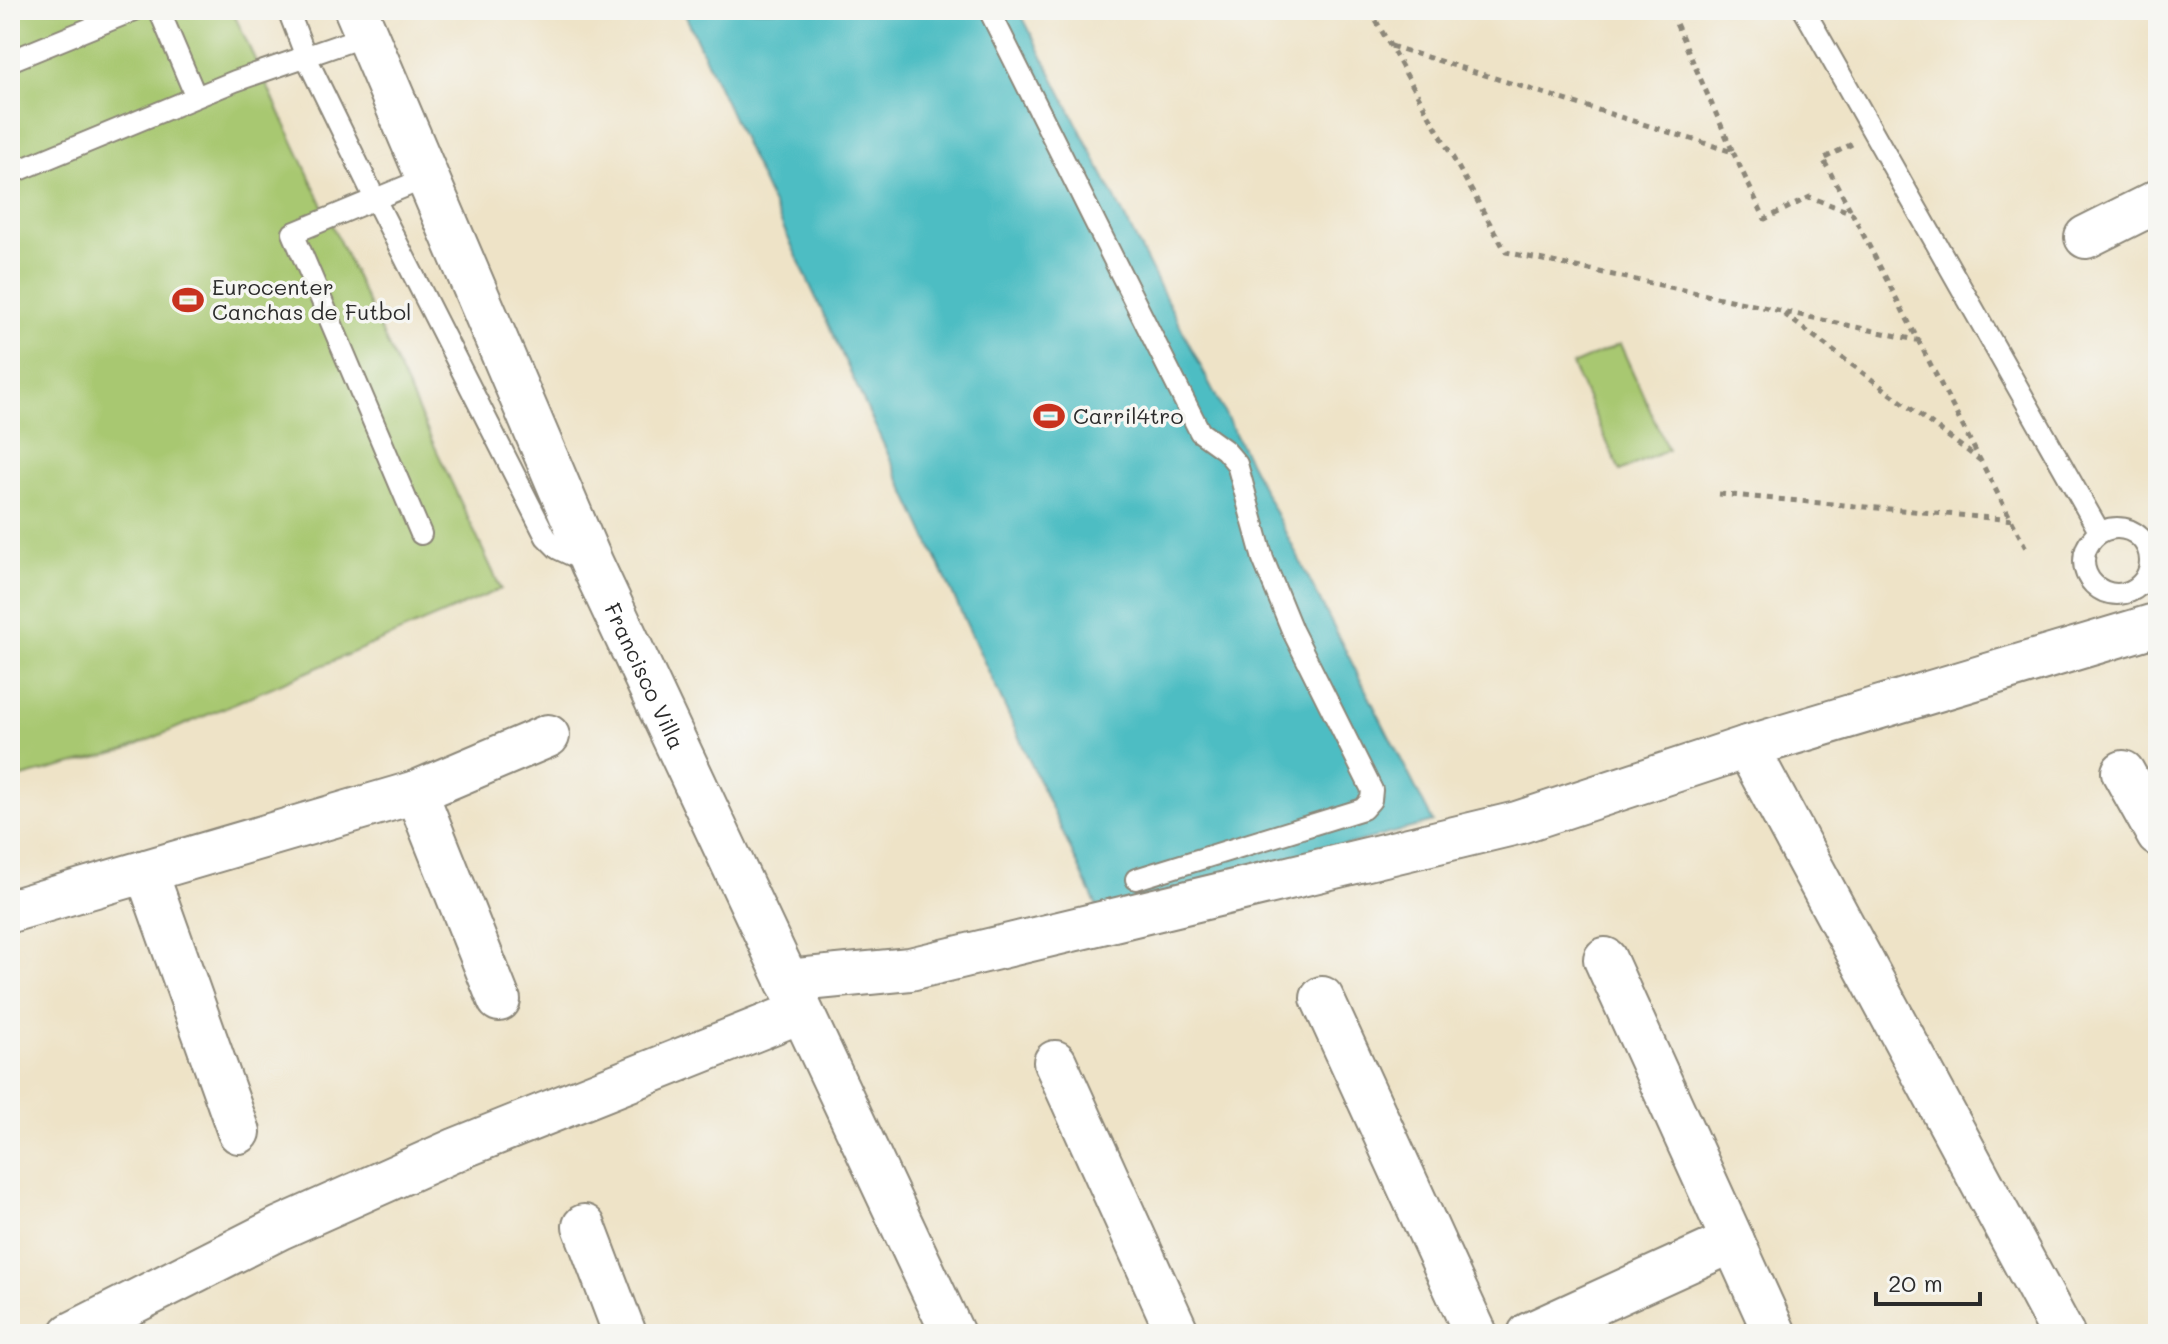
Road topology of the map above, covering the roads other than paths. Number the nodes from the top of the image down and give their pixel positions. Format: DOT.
graph roads {
  1 [pos="135,10"];
  2 [pos="159,10"];
  3 [pos="288,10"];
  4 [pos="989,10"];
  5 [pos="1804,10"];
  6 [pos="360,23"];
  7 [pos="306,57"];
  8 [pos="10,61"];
  9 [pos="196,97"];
  10 [pos="10,173"];
  11 [pos="426,178"];
  12 [pos="376,201"];
  13 [pos="2158,201"];
  14 [pos="2086,237"];
  15 [pos="2099,531"];
  16 [pos="421,534"];
  17 [pos="592,564"];
  18 [pos="2158,624"];
  19 [pos="548,736"];
  20 [pos="1747,747"];
  21 [pos="2123,772"];
  22 [pos="416,792"];
  23 [pos="2158,835"];
  24 [pos="146,871"];
  25 [pos="1136,879"];
  26 [pos="10,911"];
  27 [pos="1605,959"];
  28 [pos="794,996"];
  29 [pos="1322,998"];
  30 [pos="499,1000"];
  31 [pos="1055,1062"];
  32 [pos="239,1132"];
  33 [pos="584,1226"];
  34 [pos="1733,1241"];
  35 [pos="71,1334"];
  36 [pos="625,1334"];
  37 [pos="953,1334"];
  38 [pos="1178,1334"];
  39 [pos="1476,1334"];
  40 [pos="1529,1334"];
  41 [pos="1775,1334"];
  42 [pos="2063,1334"];
  1 -- 8 [label="lane"];
  2 -- 9 [label="lane"];
  3 -- 7 [label="lane"];
  4 -- 25 [label="lane"];
  5 -- 15 [label="lane"];
  6 -- 7 [label="lane"];
  6 -- 11 [label="street, Francisco Villa"];
  7 -- 9 [label="lane"];
  7 -- 12 [label="lane"];
  9 -- 10 [label="lane"];
  11 -- 12 [label="lane"];
  11 -- 17 [label="street, Francisco Villa"];
  12 -- 16 [label="lane"];
  12 -- 17 [label="lane"];
  13 -- 14 [label="street"];
  17 -- 28 [label="street, Francisco Villa"];
  18 -- 20 [label="street"];
  19 -- 22 [label="street"];
  20 -- 28 [label="street"];
  20 -- 42 [label="street"];
  21 -- 23 [label="street"];
  22 -- 24 [label="street"];
  22 -- 30 [label="street"];
  24 -- 26 [label="street"];
  24 -- 32 [label="street"];
  27 -- 34 [label="street"];
  28 -- 35 [label="street"];
  28 -- 37 [label="street, Francisco Villa"];
  29 -- 39 [label="street"];
  31 -- 38 [label="street"];
  33 -- 36 [label="street"];
  34 -- 40 [label="street"];
  34 -- 41 [label="street"];
}
